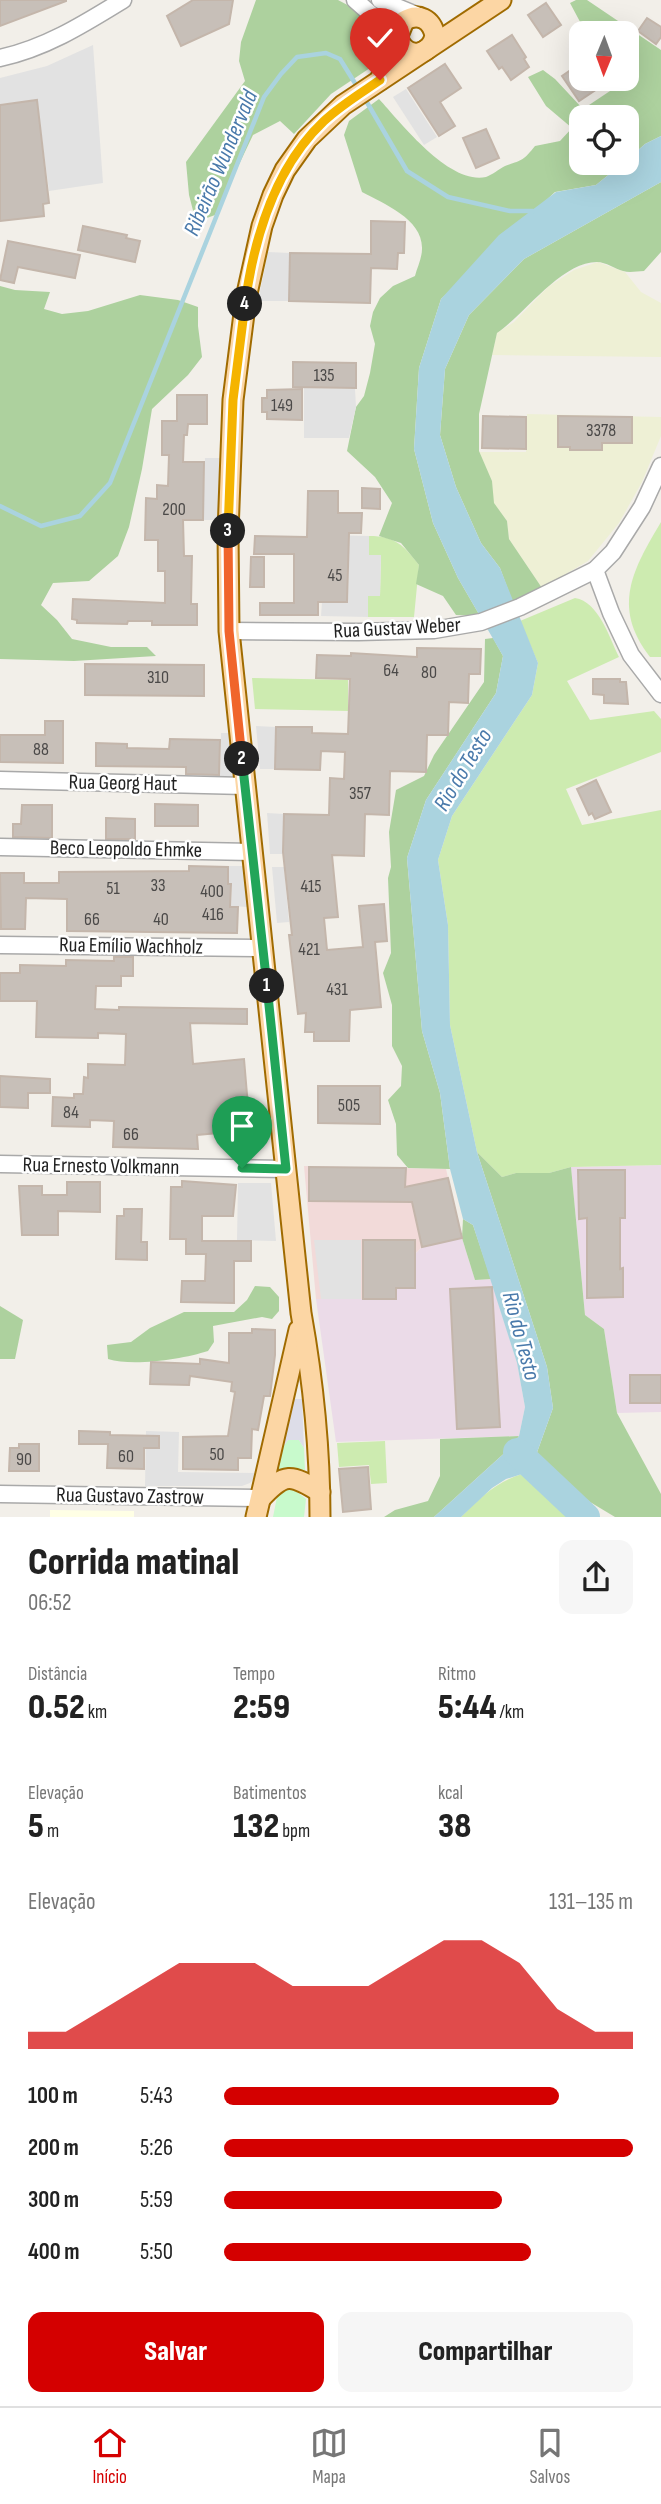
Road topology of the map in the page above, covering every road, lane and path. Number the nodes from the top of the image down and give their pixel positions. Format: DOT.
graph roads {
  1 [pos="123,0"];
  2 [pos="355,0"];
  3 [pos="380,0"];
  4 [pos="501,0"];
  5 [pos="424,18"];
  6 [pos="470,20"];
  7 [pos="398,38"];
  8 [pos="425,51"];
  9 [pos="0,58"];
  10 [pos="368,88"];
  11 [pos="659,474"];
  12 [pos="595,570"];
  13 [pos="229,631"];
  14 [pos="661,694"];
  15 [pos="0,780"];
  16 [pos="245,786"];
  17 [pos="0,846"];
  18 [pos="252,852"];
  19 [pos="0,944"];
  20 [pos="263,948"];
  21 [pos="0,1164"];
  22 [pos="286,1169"];
  23 [pos="302,1313"];
  24 [pos="320,1492"];
  25 [pos="0,1494"];
  26 [pos="258,1508"];
  27 [pos="320,1517"];
  1 -- 9 [label="street"];
  2 -- 7 [label="street"];
  3 -- 5 [label="street"];
  4 -- 6 [label="main road"];
  5 -- 6 [label="main road"];
  5 -- 7 [label="main road"];
  5 -- 8 [label="main road"];
  6 -- 8 [label="main road"];
  7 -- 8 [label="main road"];
  7 -- 10 [label="main road"];
  8 -- 10 [label="main road"];
  10 -- 13 [label="main road"];
  11 -- 12 [label="street"];
  12 -- 13 [label="street, Rua Gustav Weber"];
  12 -- 14 [label="street"];
  13 -- 16 [label="main road"];
  15 -- 16 [label="street, Rua Georg Haut"];
  16 -- 18 [label="main road"];
  17 -- 18 [label="street, Beco Leopoldo Ehmke"];
  18 -- 20 [label="main road"];
  19 -- 20 [label="street, Rua Emílio Wachholz"];
  20 -- 22 [label="main road"];
  21 -- 22 [label="street, Rua Ernesto Volkmann"];
  22 -- 23 [label="main road"];
  23 -- 24 [label="main road"];
  23 -- 26 [label="main road"];
  24 -- 26 [label="main road"];
  24 -- 27 [label="main road"];
  25 -- 26 [label="street, Rua Gustavo Zastrow"];
}
